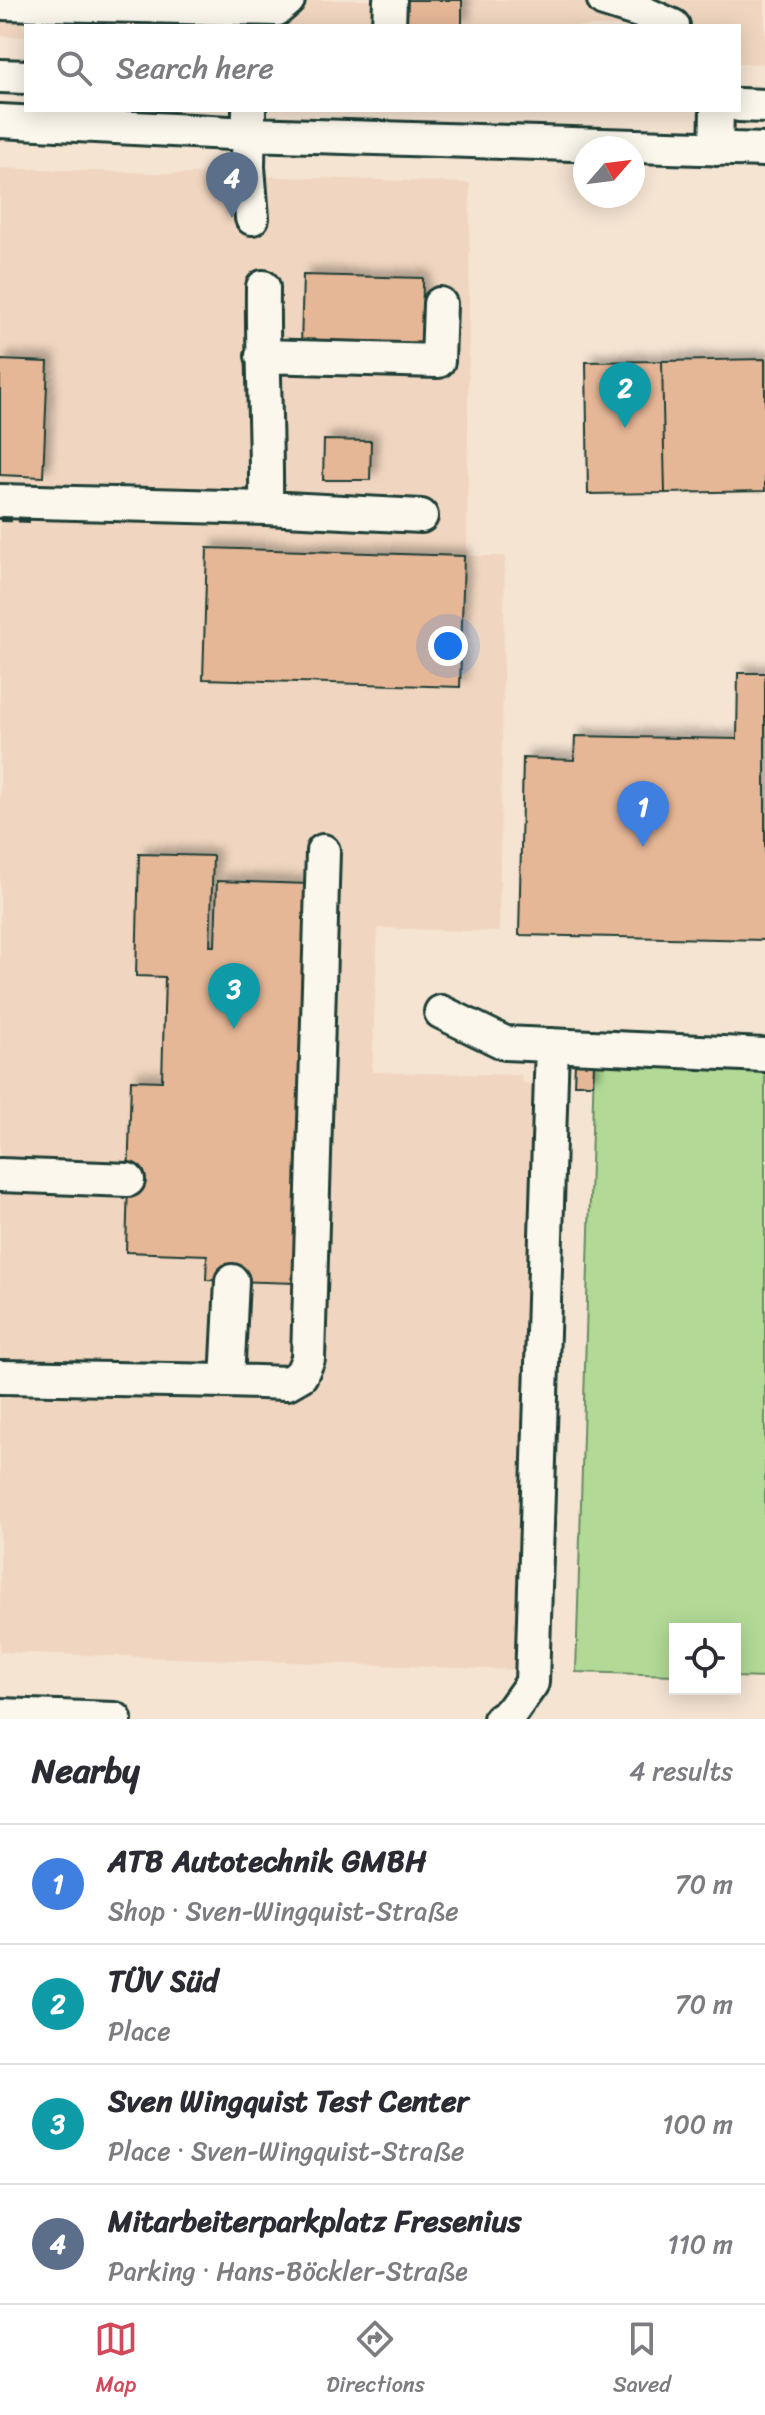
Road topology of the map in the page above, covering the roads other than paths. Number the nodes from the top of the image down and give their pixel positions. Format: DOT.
graph roads {
  1 [pos="288,0"];
  2 [pos="390,0"];
  3 [pos="604,0"];
  4 [pos="0,3"];
  5 [pos="389,24"];
  6 [pos="669,24"];
  7 [pos="0,76"];
  8 [pos="24,77"];
  9 [pos="741,105"];
  10 [pos="765,106"];
  11 [pos="717,112"];
  12 [pos="0,121"];
  13 [pos="249,122"];
  14 [pos="387,124"];
  15 [pos="716,149"];
  16 [pos="765,150"];
  17 [pos="252,218"];
  18 [pos="263,287"];
  19 [pos="440,304"];
  20 [pos="262,356"];
  21 [pos="0,501"];
  22 [pos="266,508"];
  23 [pos="421,516"];
  24 [pos="323,851"];
  25 [pos="441,1012"];
  26 [pos="552,1045"];
  27 [pos="765,1055"];
  28 [pos="0,1175"];
  29 [pos="128,1180"];
  30 [pos="232,1281"];
  31 [pos="0,1377"];
  32 [pos="227,1381"];
  33 [pos="0,1715"];
  34 [pos="115,1719"];
  35 [pos="500,1719"];
  1 -- 4 [label="street"];
  2 -- 5 [label="street"];
  3 -- 6 [label="street"];
  7 -- 8 [label="street"];
  9 -- 10 [label="street"];
  11 -- 15 [label="street"];
  12 -- 13 [label="street"];
  13 -- 14 [label="street"];
  13 -- 17 [label="street"];
  14 -- 15 [label="street"];
  15 -- 16 [label="street"];
  18 -- 20 [label="street"];
  19 -- 20 [label="street"];
  20 -- 22 [label="street"];
  21 -- 22 [label="street"];
  22 -- 23 [label="street"];
  24 -- 32 [label="street"];
  25 -- 26 [label="street"];
  26 -- 27 [label="street"];
  26 -- 35 [label="street"];
  28 -- 29 [label="street"];
  30 -- 32 [label="street"];
  31 -- 32 [label="street"];
  33 -- 34 [label="street"];
}
